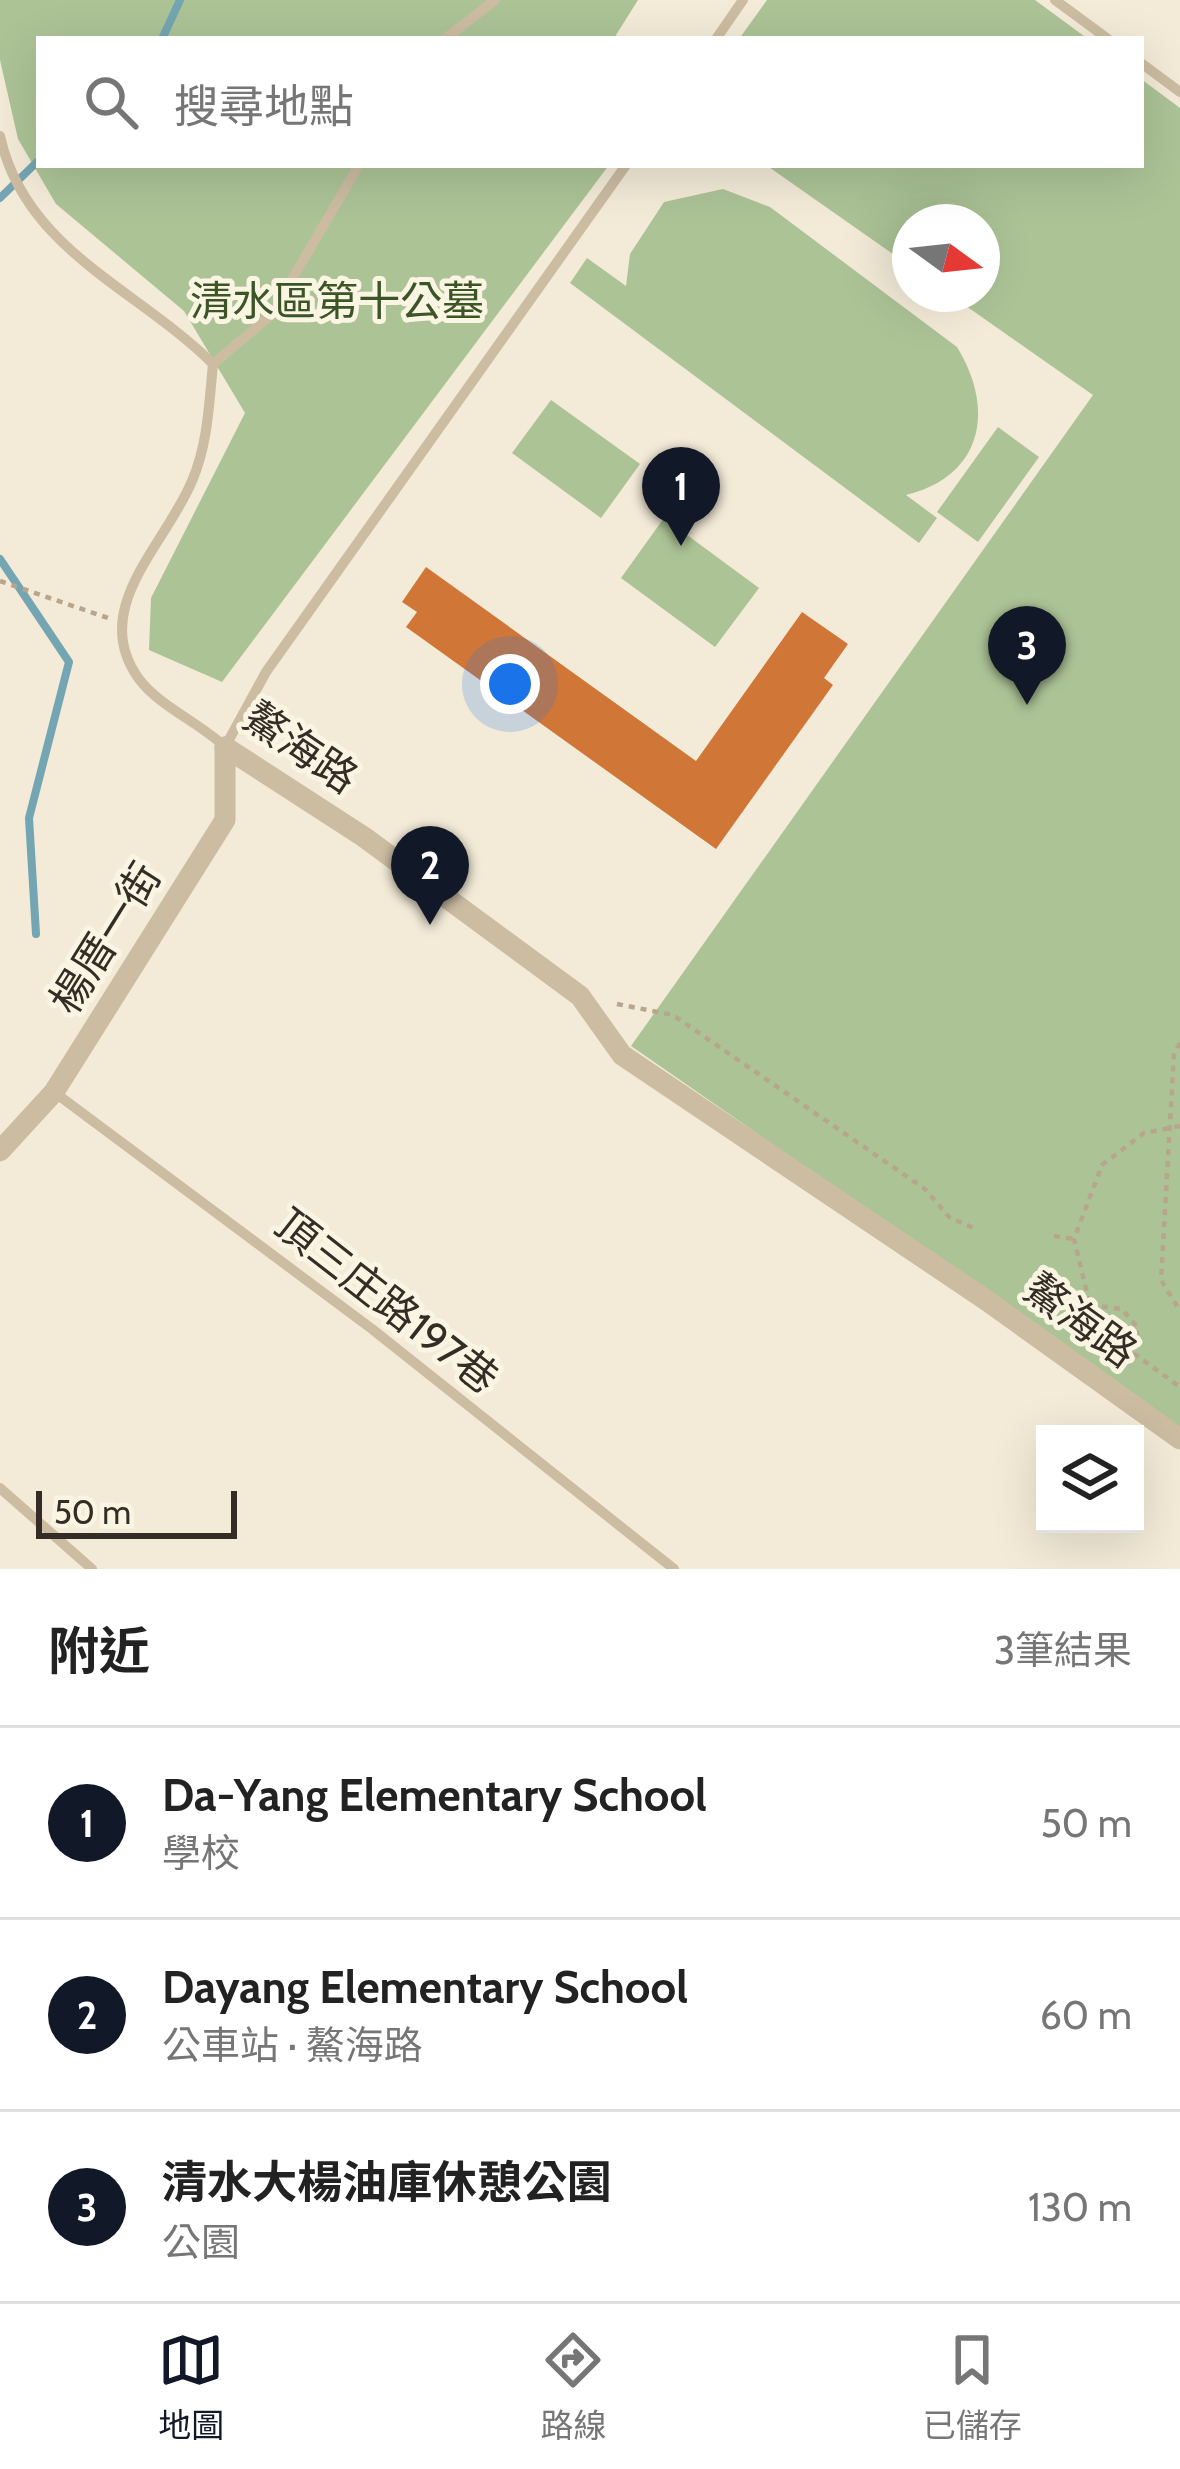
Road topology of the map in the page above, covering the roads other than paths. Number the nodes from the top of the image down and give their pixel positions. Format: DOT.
graph roads {
  1 [pos="495,0"];
  2 [pos="743,0"];
  3 [pos="1055,0"];
  4 [pos="449,36"];
  5 [pos="718,36"];
  6 [pos="1104,36"];
  7 [pos="1144,65"];
  8 [pos="1180,92"];
  9 [pos="0,136"];
  10 [pos="357,168"];
  11 [pos="624,168"];
  12 [pos="212,364"];
  13 [pos="225,747"];
  14 [pos="54,1092"];
  15 [pos="0,1151"];
  16 [pos="1180,1439"];
  17 [pos="0,1488"];
  18 [pos="92,1569"];
  19 [pos="674,1569"];
  1 -- 4 [label="lane"];
  2 -- 5 [label="lane"];
  3 -- 6 [label="lane"];
  7 -- 8 [label="lane"];
  9 -- 12 [label="lane"];
  10 -- 12 [label="lane"];
  11 -- 13 [label="lane"];
  12 -- 13 [label="lane, 鰲海路"];
  13 -- 14 [label="street, 楊厝一街"];
  13 -- 16 [label="street, 鰲海路"];
  14 -- 15 [label="street, 楊厝一街"];
  14 -- 19 [label="lane, 頂三庄路197巷"];
  17 -- 18 [label="lane"];
}
